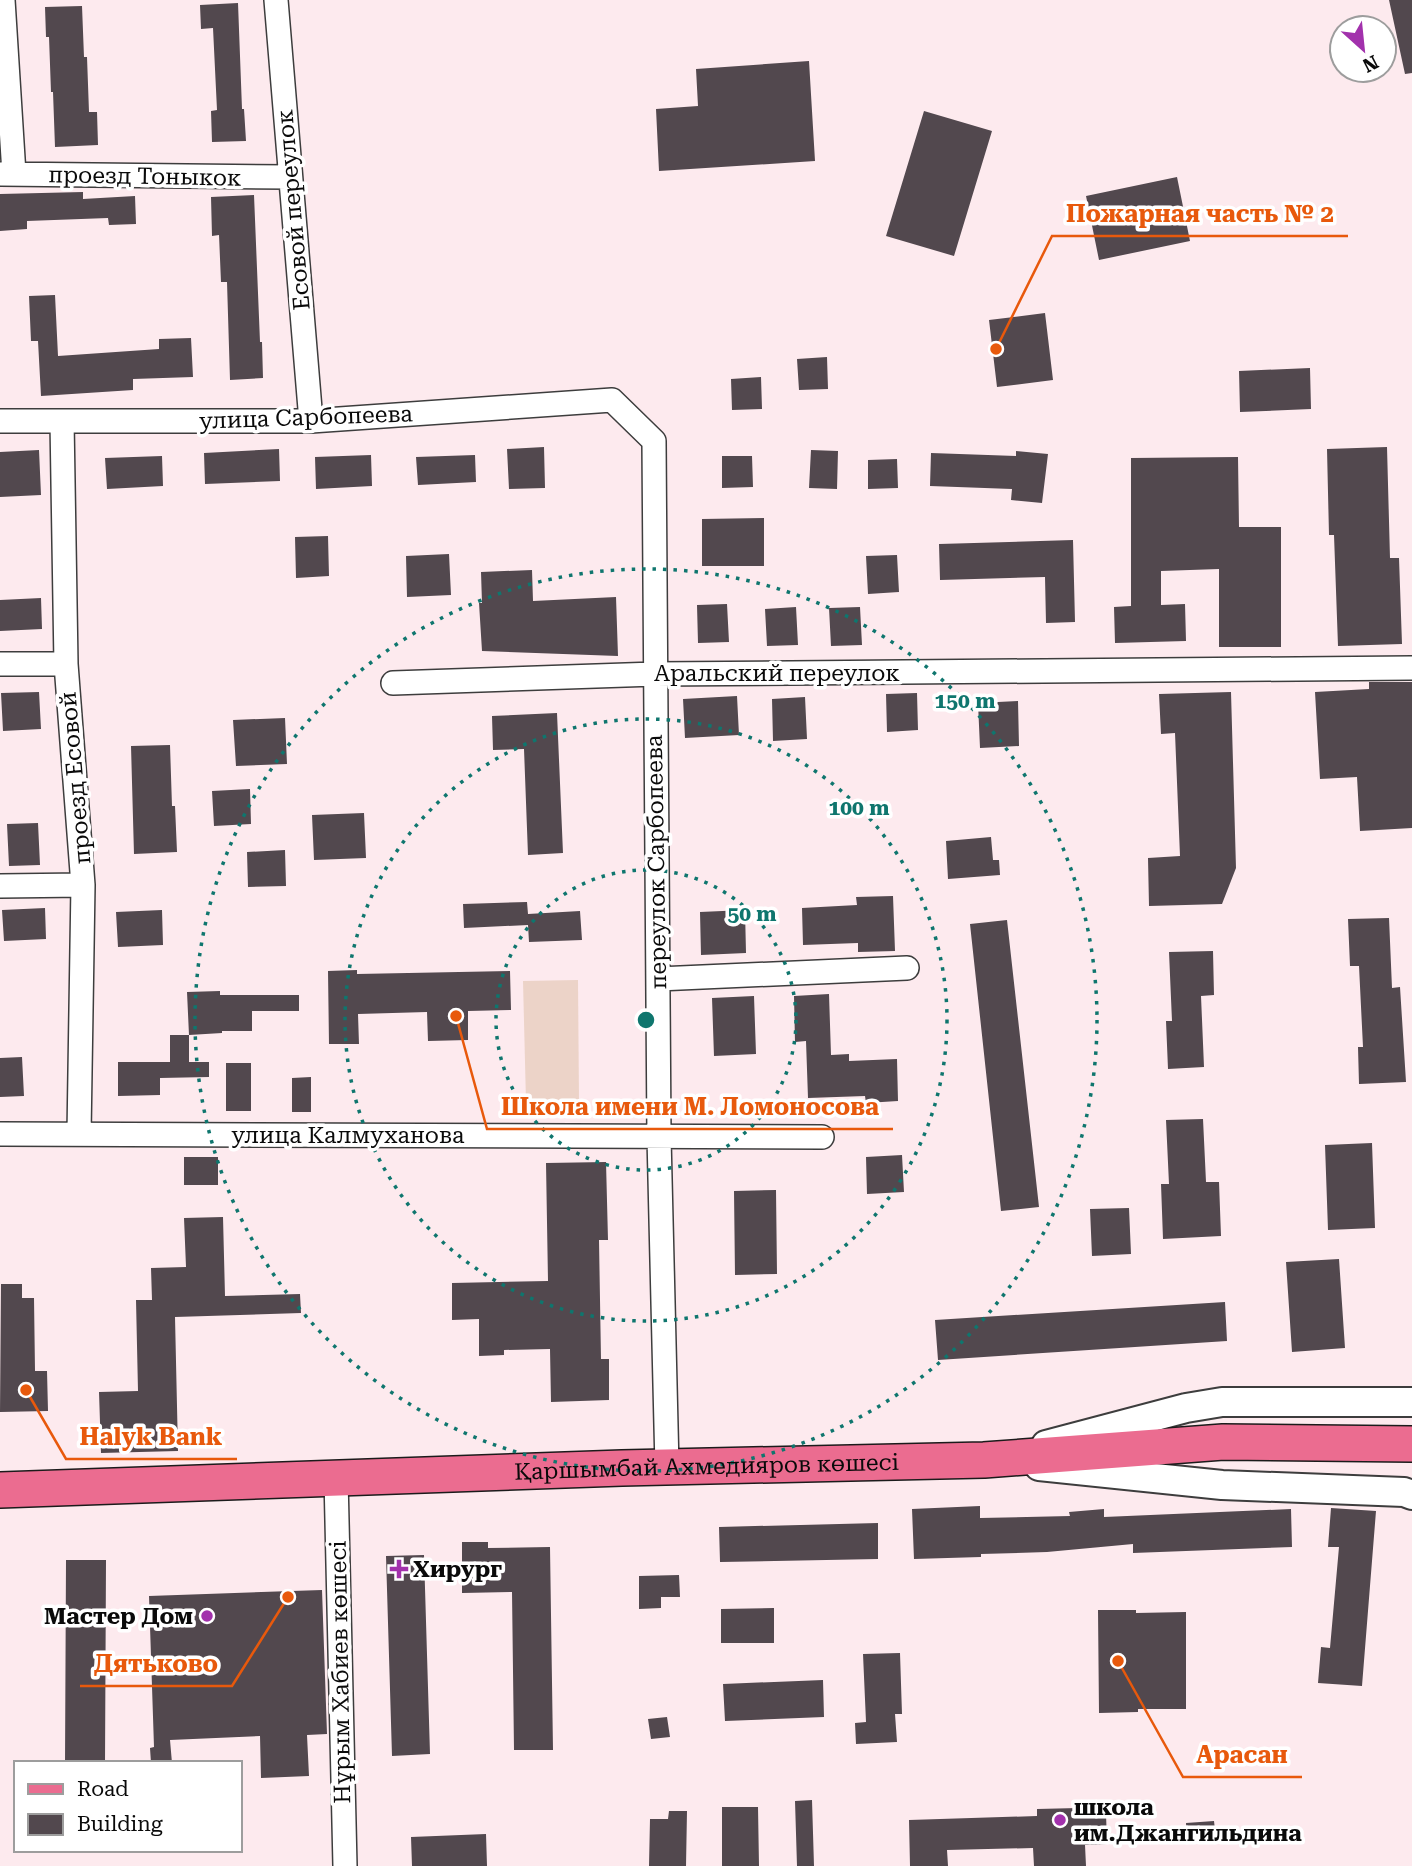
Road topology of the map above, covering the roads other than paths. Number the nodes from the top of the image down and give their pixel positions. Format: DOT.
graph roads {
  1 [pos="3,0"];
  2 [pos="276,0"];
  3 [pos="7,174"];
  4 [pos="290,177"];
  5 [pos="612,400"];
  6 [pos="0,421"];
  7 [pos="62,421"];
  8 [pos="311,421"];
  9 [pos="0,664"];
  10 [pos="66,664"];
  11 [pos="1412,668"];
  12 [pos="655,674"];
  13 [pos="393,683"];
  14 [pos="83,885"];
  15 [pos="0,886"];
  16 [pos="907,968"];
  17 [pos="657,979"];
  18 [pos="0,1134"];
  19 [pos="79,1134"];
  20 [pos="659,1136"];
  21 [pos="822,1137"];
  22 [pos="1412,1402"];
  23 [pos="1412,1444"];
  24 [pos="984,1460"];
  25 [pos="667,1467"];
  26 [pos="336,1478"];
  27 [pos="0,1490"];
  28 [pos="1412,1495"];
  29 [pos="345,1866"];
  1 -- 3 [label="street"];
  2 -- 4 [label="street, Есовой переулок"];
  3 -- 4 [label="street, проезд Тоныкок"];
  4 -- 8 [label="street, Есовой переулок"];
  5 -- 8 [label="street, улица Сарбопеева"];
  5 -- 12 [label="street, переулок Сарбопеева"];
  6 -- 7 [label="street, улица Сарбопеева"];
  7 -- 8 [label="street, улица Сарбопеева"];
  7 -- 10 [label="street, проезд Есовой"];
  9 -- 10 [label="street"];
  10 -- 14 [label="street, проезд Есовой"];
  11 -- 12 [label="street, Аральский переулок"];
  12 -- 13 [label="street, Аральский переулок"];
  12 -- 17 [label="street, переулок Сарбопеева"];
  14 -- 15 [label="street"];
  14 -- 19 [label="street, проезд Есовой"];
  16 -- 17 [label="street"];
  17 -- 20 [label="street, переулок Сарбопеева"];
  18 -- 19 [label="street, улица Калмуханова"];
  19 -- 20 [label="street, улица Калмуханова"];
  20 -- 21 [label="street, улица Калмуханова"];
  20 -- 25 [label="street, переулок Сарбопеева"];
  22 -- 24 [label="street"];
  23 -- 24 [label="main road, Қаршымбай Ахмедияров көшесі"];
  24 -- 25 [label="main road, Қаршымбай Ахмедияров көшесі"];
  24 -- 28 [label="street"];
  25 -- 26 [label="main road, Қаршымбай Ахмедияров көшесі"];
  26 -- 27 [label="main road, Қаршымбай Ахмедияров көшесі"];
  26 -- 29 [label="street, Нұрым Хабиев көшесі"];
}
